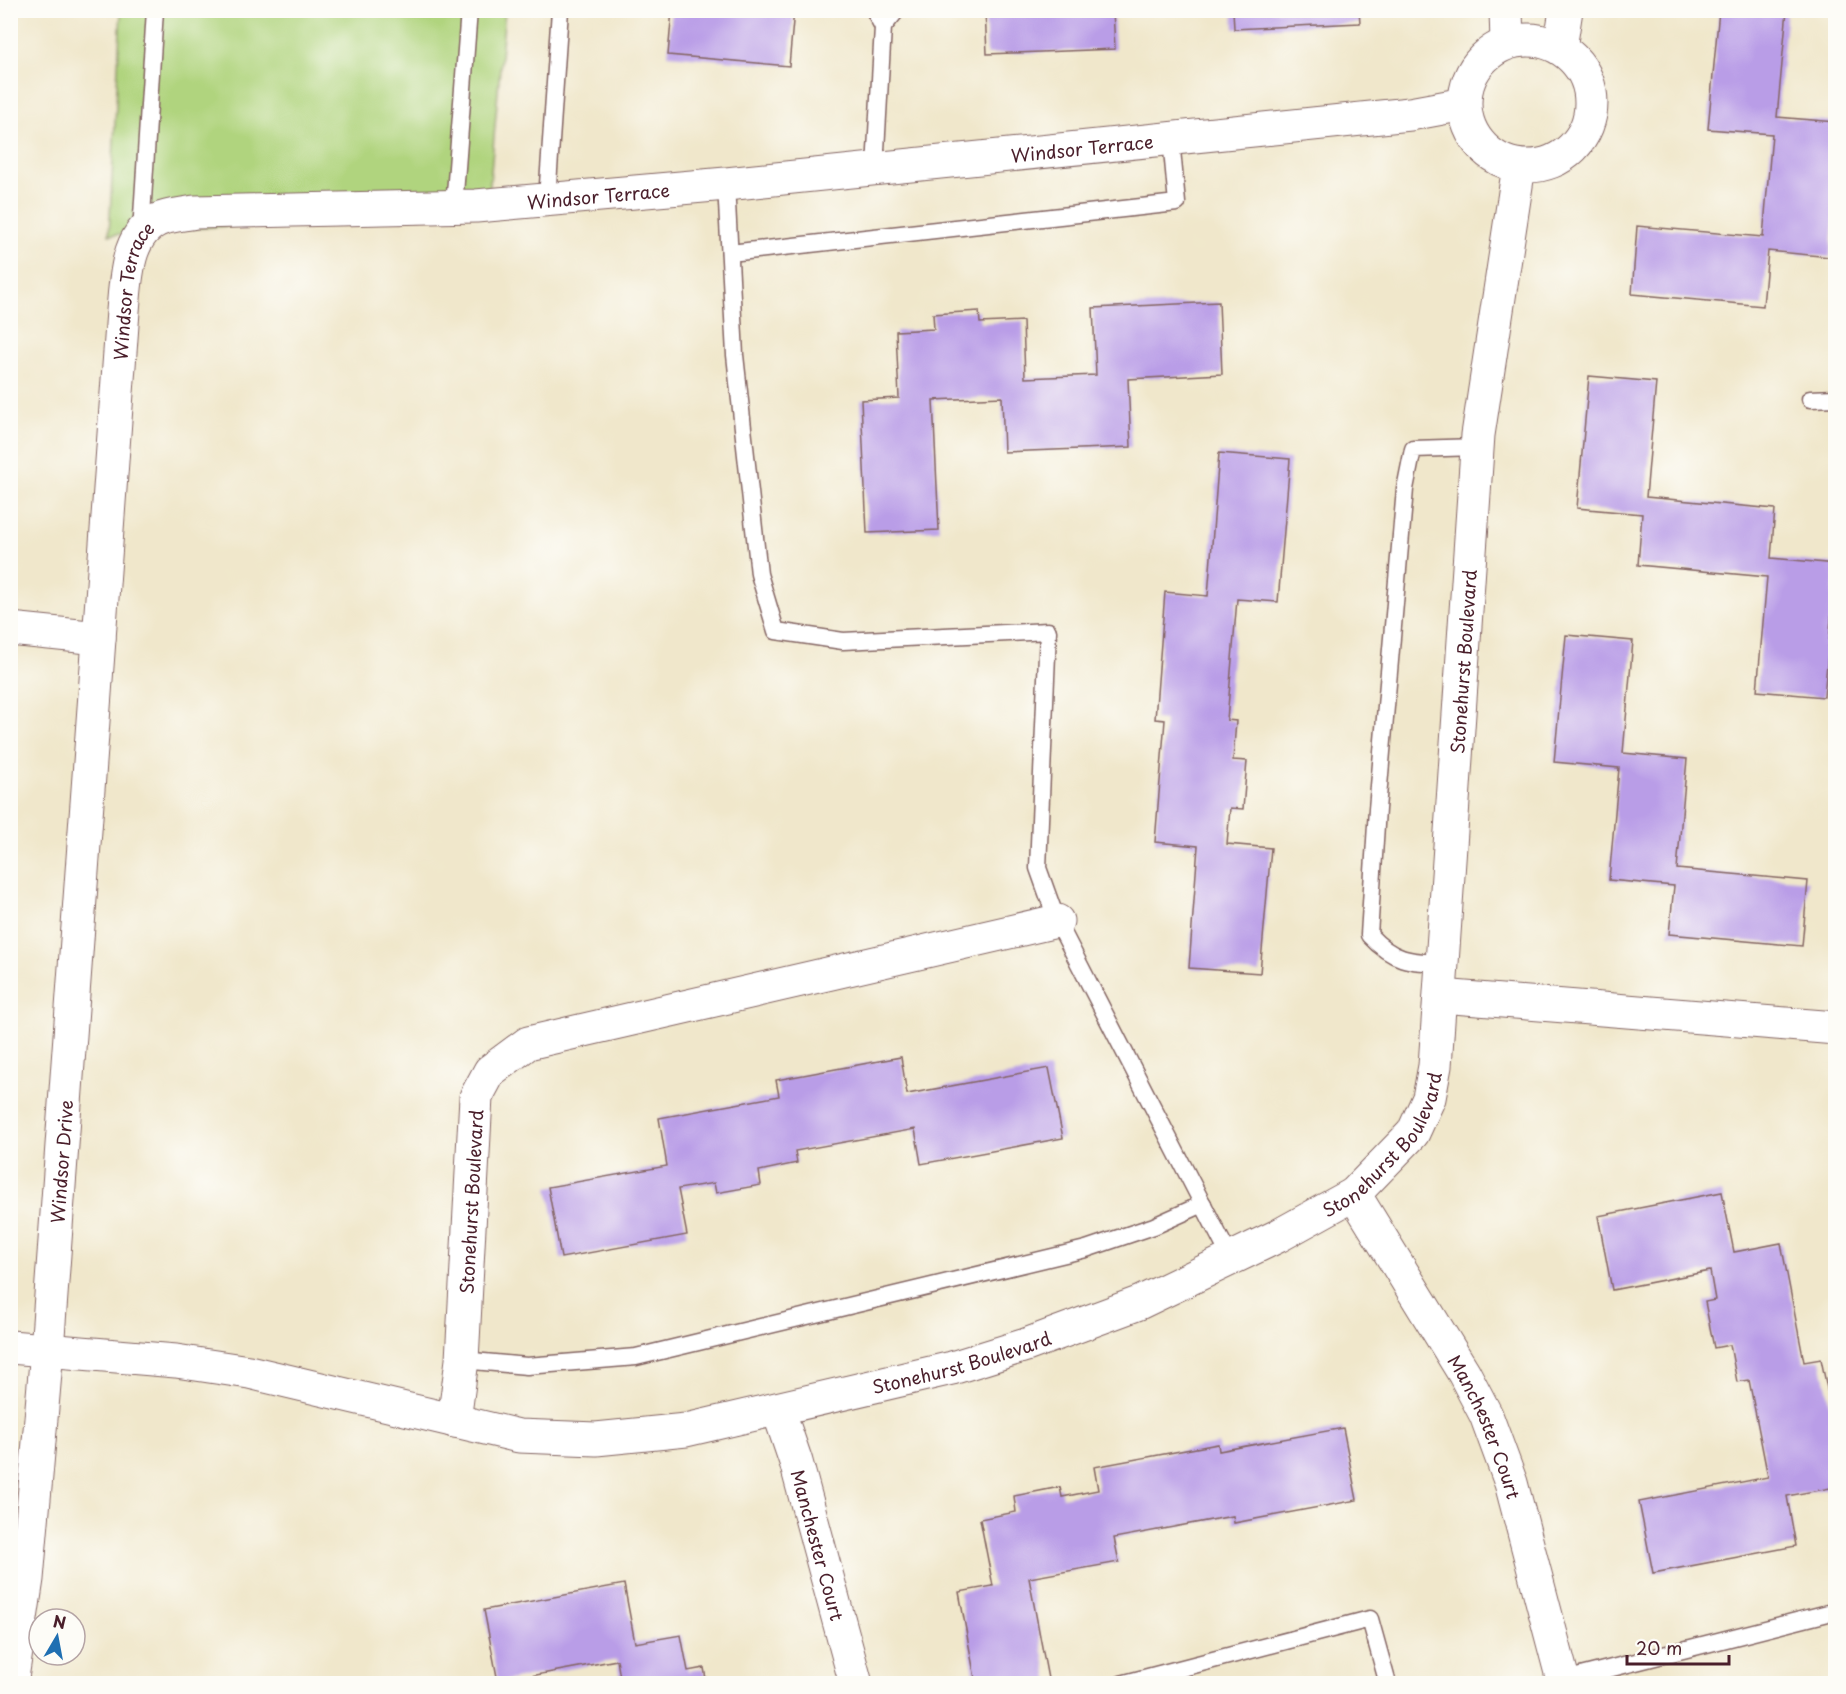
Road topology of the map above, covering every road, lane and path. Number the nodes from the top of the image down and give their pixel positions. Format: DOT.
graph roads {
  1 [pos="155,10"];
  2 [pos="469,10"];
  3 [pos="560,10"];
  4 [pos="874,10"];
  5 [pos="897,10"];
  6 [pos="1506,10"];
  7 [pos="1566,10"];
  8 [pos="883,27"];
  9 [pos="1508,43"];
  10 [pos="1560,48"];
  11 [pos="1464,104"];
  12 [pos="1171,139"];
  13 [pos="1519,166"];
  14 [pos="875,168"];
  15 [pos="726,184"];
  16 [pos="547,199"];
  17 [pos="454,207"];
  18 [pos="141,233"];
  19 [pos="730,253"];
  20 [pos="1836,398"];
  21 [pos="1810,399"];
  22 [pos="1477,447"];
  23 [pos="10,629"];
  24 [pos="99,638"];
  25 [pos="1057,921"];
  26 [pos="1443,963"];
  27 [pos="1441,996"];
  28 [pos="1836,1028"];
  29 [pos="1354,1194"];
  30 [pos="1203,1204"];
  31 [pos="1231,1258"];
  32 [pos="10,1347"];
  33 [pos="47,1350"];
  34 [pos="462,1360"];
  35 [pos="778,1409"];
  36 [pos="454,1421"];
  37 [pos="1836,1611"];
  38 [pos="1559,1682"];
  39 [pos="11,1683"];
  40 [pos="855,1683"];
  41 [pos="1121,1683"];
  42 [pos="1388,1683"];
  1 -- 18 [label="lane"];
  2 -- 17 [label="lane"];
  3 -- 16 [label="lane"];
  4 -- 8 [label="lane"];
  5 -- 8 [label="lane"];
  6 -- 9 [label="street"];
  7 -- 10 [label="street"];
  8 -- 14 [label="lane"];
  9 -- 10 [label="street"];
  9 -- 11 [label="street"];
  10 -- 13 [label="street"];
  11 -- 12 [label="street, Windsor Terrace"];
  11 -- 13 [label="street"];
  12 -- 14 [label="street, Windsor Terrace"];
  12 -- 19 [label="lane"];
  13 -- 22 [label="street, Stonehurst Boulevard"];
  14 -- 15 [label="street, Windsor Terrace"];
  15 -- 16 [label="street, Windsor Terrace"];
  15 -- 19 [label="lane"];
  16 -- 17 [label="street, Windsor Terrace"];
  17 -- 18 [label="street, Windsor Terrace"];
  18 -- 24 [label="street, Windsor Terrace"];
  19 -- 25 [label="lane"];
  20 -- 21 [label="lane"];
  22 -- 26 [label="street, Stonehurst Boulevard"];
  22 -- 26 [label="lane"];
  23 -- 24 [label="street"];
  24 -- 33 [label="street, Windsor Drive"];
  25 -- 30 [label="lane"];
  25 -- 34 [label="street, Stonehurst Boulevard"];
  26 -- 27 [label="street, Stonehurst Boulevard"];
  27 -- 28 [label="street"];
  27 -- 29 [label="street, Stonehurst Boulevard"];
  29 -- 31 [label="street, Stonehurst Boulevard"];
  29 -- 38 [label="street, Manchester Court"];
  30 -- 31 [label="lane"];
  30 -- 34 [label="lane"];
  31 -- 35 [label="street, Stonehurst Boulevard"];
  32 -- 33 [label="street, Stonehurst Boulevard"];
  33 -- 36 [label="street, Stonehurst Boulevard"];
  33 -- 39 [label="street, Windsor Drive"];
  34 -- 36 [label="street, Stonehurst Boulevard"];
  35 -- 36 [label="street, Stonehurst Boulevard"];
  35 -- 40 [label="street, Manchester Court"];
  37 -- 38 [label="lane"];
  41 -- 42 [label="lane"];
}
